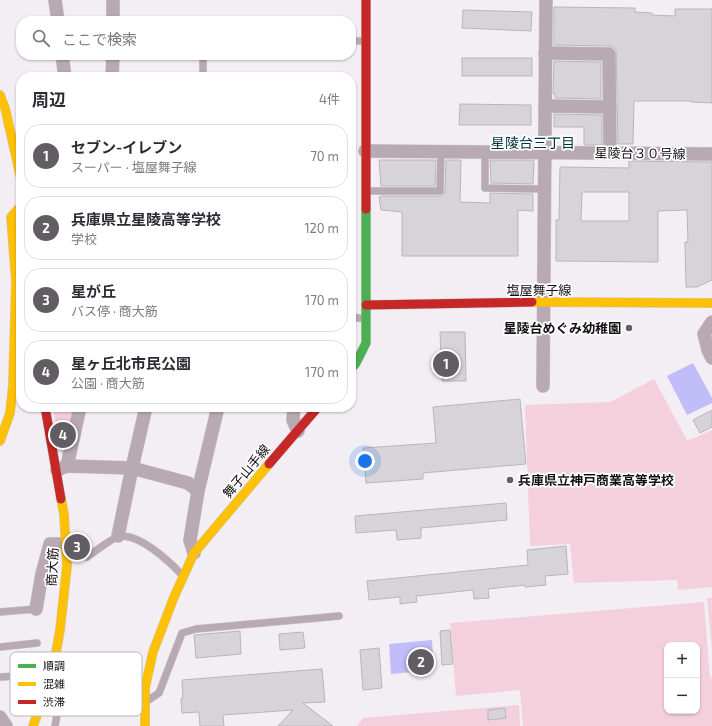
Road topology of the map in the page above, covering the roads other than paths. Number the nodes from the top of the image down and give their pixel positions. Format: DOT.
graph roads {
  1 [pos="55,0"];
  2 [pos="113,0"];
  3 [pos="366,0"];
  4 [pos="546,0"];
  5 [pos="57,16"];
  6 [pos="113,16"];
  7 [pos="356,41"];
  8 [pos="366,41"];
  9 [pos="545,53"];
  10 [pos="63,60"];
  11 [pos="113,60"];
  12 [pos="203,60"];
  13 [pos="64,72"];
  14 [pos="112,72"];
  15 [pos="203,72"];
  16 [pos="0,95"];
  17 [pos="545,106"];
  18 [pos="610,107"];
  19 [pos="365,151"];
  20 [pos="441,152"];
  21 [pos="484,152"];
  22 [pos="544,152"];
  23 [pos="610,153"];
  24 [pos="712,154"];
  25 [pos="16,157"];
  26 [pos="545,189"];
  27 [pos="366,191"];
  28 [pos="16,212"];
  29 [pos="16,267"];
  30 [pos="16,267"];
  31 [pos="543,302"];
  32 [pos="712,303"];
  33 [pos="366,305"];
  34 [pos="356,318"];
  35 [pos="366,319"];
  36 [pos="712,322"];
  37 [pos="711,352"];
  38 [pos="356,363"];
  39 [pos="543,386"];
  40 [pos="46,412"];
  41 [pos="79,412"];
  42 [pos="145,412"];
  43 [pos="217,412"];
  44 [pos="294,412"];
  45 [pos="314,412"];
  46 [pos="298,431"];
  47 [pos="0,440"];
  48 [pos="62,468"];
  49 [pos="132,468"];
  50 [pos="198,492"];
  51 [pos="118,536"];
  52 [pos="66,544"];
  53 [pos="194,552"];
  54 [pos="87,557"];
  55 [pos="183,577"];
  56 [pos="36,609"];
  57 [pos="0,612"];
  58 [pos="339,616"];
  59 [pos="37,643"];
  60 [pos="0,647"];
  61 [pos="56,652"];
  62 [pos="0,677"];
  63 [pos="10,677"];
  64 [pos="145,702"];
  65 [pos="0,716"];
  66 [pos="37,716"];
  67 [pos="57,716"];
  68 [pos="6,726"];
  69 [pos="33,726"];
  70 [pos="55,726"];
  71 [pos="145,726"];
  1 -- 5 [label="street"];
  2 -- 6 [label="street"];
  3 -- 8 [label="street"];
  4 -- 9 [label="street"];
  7 -- 8 [label="lane"];
  8 -- 19 [label="street"];
  9 -- 17 [label="street"];
  9 -- 18 [label="street"];
  10 -- 13 [label="street"];
  11 -- 14 [label="street"];
  12 -- 15 [label="lane"];
  16 -- 25 [label="street"];
  17 -- 18 [label="street"];
  17 -- 22 [label="street"];
  18 -- 23 [label="street"];
  19 -- 20 [label="street, 星陵台３０号線"];
  19 -- 27 [label="street"];
  20 -- 21 [label="street, 星陵台３０号線"];
  20 -- 27 [label="lane"];
  21 -- 22 [label="street, 星陵台３０号線"];
  21 -- 26 [label="lane"];
  22 -- 23 [label="street, 星陵台３０号線"];
  22 -- 26 [label="street"];
  23 -- 24 [label="street, 星陵台３０号線"];
  26 -- 31 [label="street"];
  27 -- 33 [label="street"];
  28 -- 29 [label="street"];
  30 -- 47 [label="street"];
  31 -- 32 [label="street, 塩屋舞子線"];
  31 -- 33 [label="street, 塩屋舞子線"];
  31 -- 39 [label="street"];
  33 -- 35 [label="street"];
  34 -- 35 [label="lane"];
  35 -- 38 [label="street"];
  36 -- 37 [label="street"];
  40 -- 48 [label="street, 商大筋"];
  41 -- 48 [label="street"];
  42 -- 49 [label="street"];
  43 -- 50 [label="street"];
  44 -- 46 [label="street"];
  45 -- 46 [label="street, 舞子山手線"];
  46 -- 53 [label="street, 舞子山手線"];
  48 -- 49 [label="street"];
  48 -- 52 [label="street, 商大筋"];
  49 -- 50 [label="street"];
  49 -- 51 [label="street"];
  50 -- 53 [label="street"];
  51 -- 54 [label="lane"];
  51 -- 55 [label="lane"];
  52 -- 56 [label="street"];
  52 -- 61 [label="street, 商大筋"];
  53 -- 55 [label="street, 舞子山手線"];
  55 -- 64 [label="street, 舞子山手線"];
  56 -- 57 [label="lane"];
  58 -- 64 [label="lane"];
  59 -- 60 [label="lane"];
  62 -- 63 [label="lane"];
  64 -- 71 [label="street, 舞子山手線"];
  65 -- 68 [label="street"];
  66 -- 69 [label="street, 商大筋"];
  67 -- 70 [label="lane"];
}
